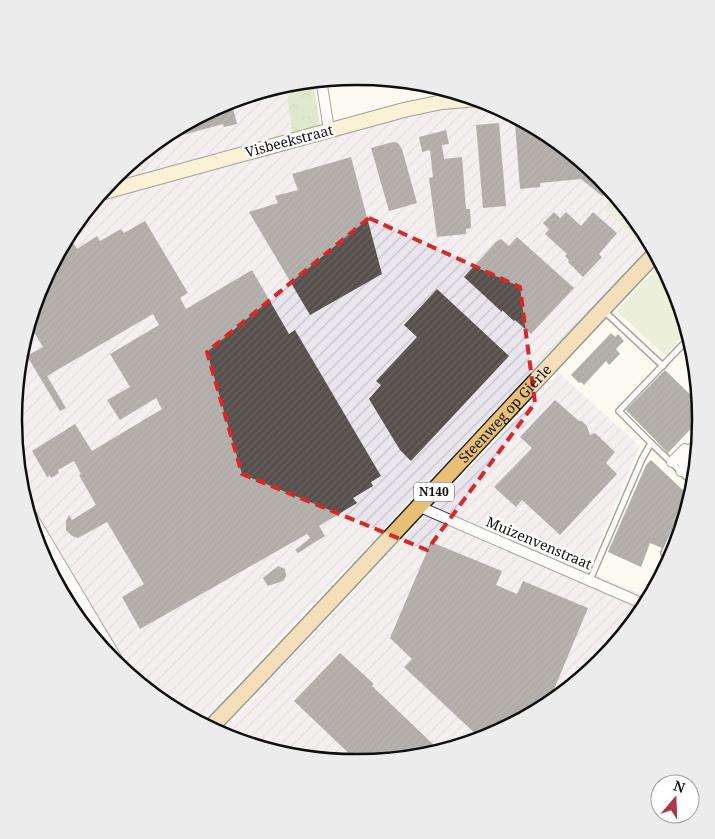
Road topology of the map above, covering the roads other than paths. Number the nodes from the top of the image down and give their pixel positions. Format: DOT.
graph roads {
  1 [pos="322,86"];
  2 [pos="441,95"];
  3 [pos="460,101"];
  4 [pos="442,102"];
  5 [pos="329,130"];
  6 [pos="115,189"];
  7 [pos="651,258"];
  8 [pos="602,309"];
  9 [pos="684,344"];
  10 [pos="663,366"];
  11 [pos="651,443"];
  12 [pos="691,451"];
  13 [pos="691,454"];
  14 [pos="691,457"];
  15 [pos="670,461"];
  16 [pos="681,471"];
  17 [pos="687,477"];
  18 [pos="420,507"];
  19 [pos="43,535"];
  20 [pos="671,537"];
  21 [pos="664,554"];
  22 [pos="590,580"];
  23 [pos="639,602"];
  24 [pos="105,639"];
  25 [pos="215,723"];
  1 -- 5 [label="street"];
  2 -- 4 [label="street"];
  3 -- 4 [label="street, Visbeekstraat"];
  4 -- 5 [label="street, Visbeekstraat"];
  5 -- 6 [label="street, Visbeekstraat"];
  7 -- 8 [label="main road, Steenweg op Gierle / N140"];
  8 -- 10 [label="lane"];
  8 -- 18 [label="main road, Steenweg op Gierle / N140"];
  9 -- 10 [label="lane"];
  10 -- 11 [label="lane"];
  11 -- 15 [label="lane"];
  11 -- 22 [label="lane"];
  12 -- 15 [label="street"];
  13 -- 15 [label="street"];
  14 -- 16 [label="street"];
  15 -- 16 [label="lane"];
  16 -- 17 [label="lane"];
  18 -- 22 [label="street, Muizenvenstraat"];
  18 -- 25 [label="main road, Steenweg op Gierle / N140"];
  19 -- 24 [label="street"];
  20 -- 21 [label="lane"];
  22 -- 23 [label="street, Muizenvenstraat"];
}
